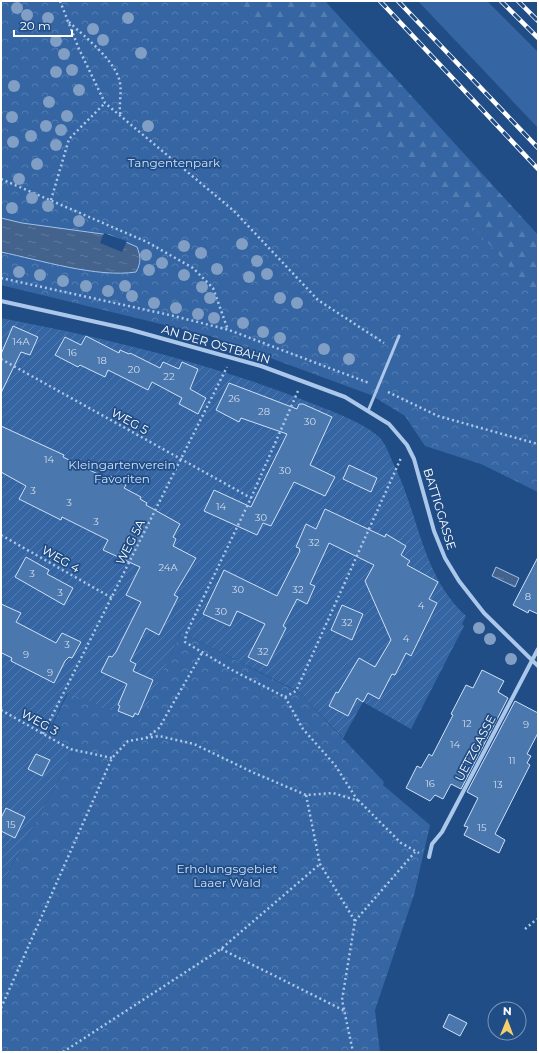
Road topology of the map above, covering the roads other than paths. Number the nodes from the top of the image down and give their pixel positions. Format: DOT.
graph roads {
  1 [pos="1,301"];
  2 [pos="399,336"];
  3 [pos="368,410"];
  4 [pos="407,445"];
  5 [pos="538,649"];
  6 [pos="533,660"];
  7 [pos="538,666"];
  8 [pos="429,857"];
  1 -- 3 [label="street, AN DER OSTBAHN"];
  2 -- 3 [label="lane"];
  3 -- 4 [label="street, AN DER OSTBAHN"];
  4 -- 6 [label="street, BATTIGGASSE"];
  5 -- 6 [label="street, UETZGASSE"];
  6 -- 7 [label="street, BATTIGGASSE"];
  6 -- 8 [label="street, UETZGASSE"];
}
